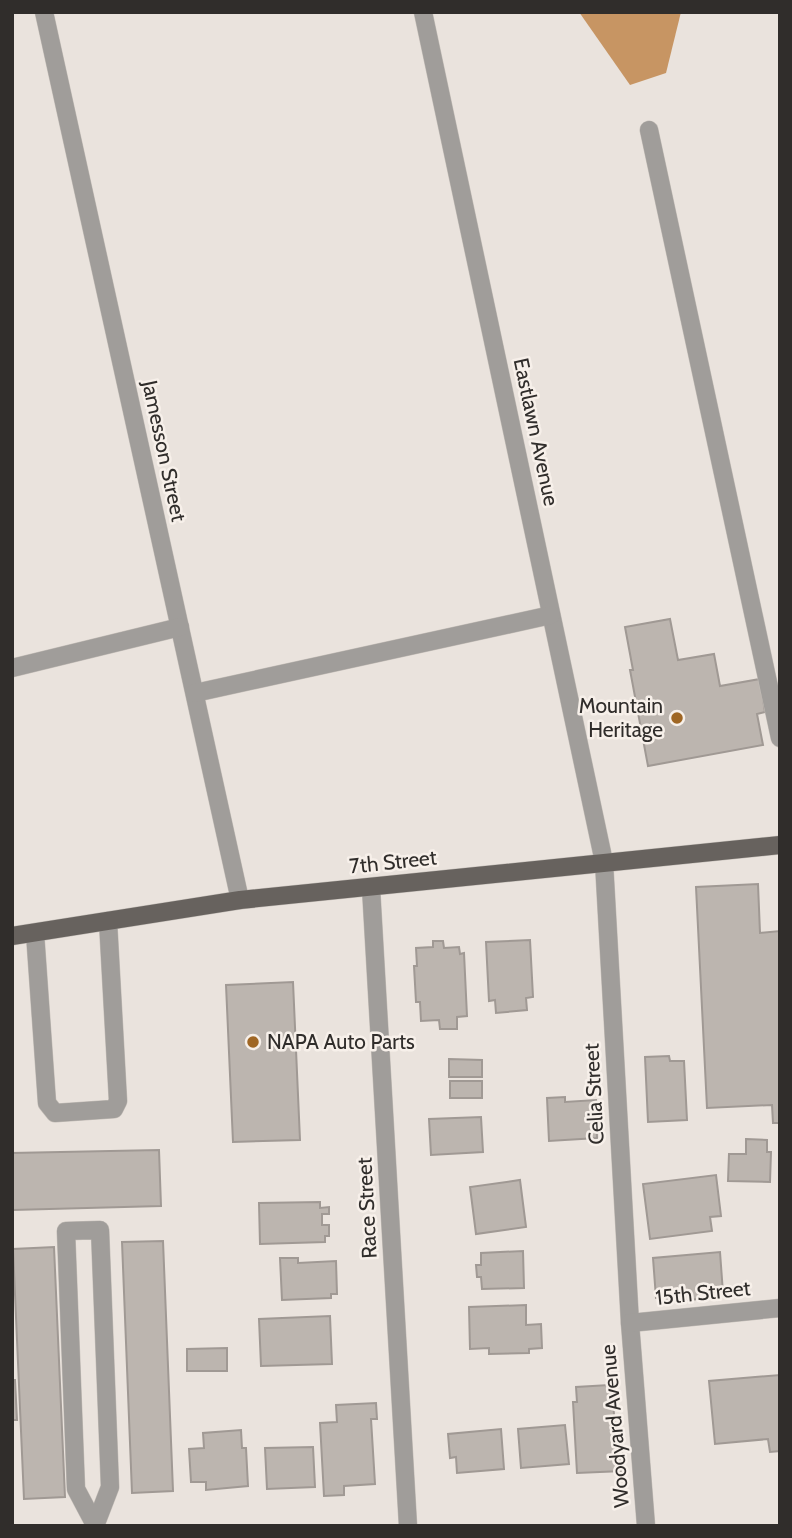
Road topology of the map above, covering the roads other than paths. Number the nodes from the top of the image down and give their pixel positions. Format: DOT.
graph roads {
  1 [pos="44,12"];
  2 [pos="423,12"];
  3 [pos="649,130"];
  4 [pos="551,615"];
  5 [pos="180,626"];
  6 [pos="12,668"];
  7 [pos="195,692"];
  8 [pos="780,738"];
  9 [pos="780,845"];
  10 [pos="604,862"];
  11 [pos="371,888"];
  12 [pos="240,900"];
  13 [pos="108,921"];
  14 [pos="36,933"];
  15 [pos="12,936"];
  16 [pos="780,1308"];
  17 [pos="630,1323"];
  18 [pos="95,1525"];
  19 [pos="408,1526"];
  20 [pos="646,1526"];
  1 -- 5 [label="street, Jamesson Street"];
  2 -- 4 [label="street, Eastlawn Avenue"];
  3 -- 8 [label="street"];
  4 -- 7 [label="street"];
  4 -- 10 [label="street, Eastlawn Avenue"];
  5 -- 6 [label="street"];
  5 -- 7 [label="street, Jamesson Street"];
  7 -- 12 [label="street, Jamesson Street"];
  9 -- 10 [label="main road, 7th Street"];
  10 -- 11 [label="main road, 7th Street"];
  10 -- 17 [label="street, Celia Street"];
  11 -- 12 [label="main road, 7th Street"];
  11 -- 19 [label="street, Race Street"];
  12 -- 13 [label="main road, 7th Street"];
  13 -- 14 [label="main road, 7th Street"];
  13 -- 14 [label="street"];
  14 -- 15 [label="main road, 7th Street"];
  16 -- 17 [label="street, 15th Street"];
  17 -- 20 [label="street, Woodyard Avenue"];
  18 -- 18 [label="street"];
}
